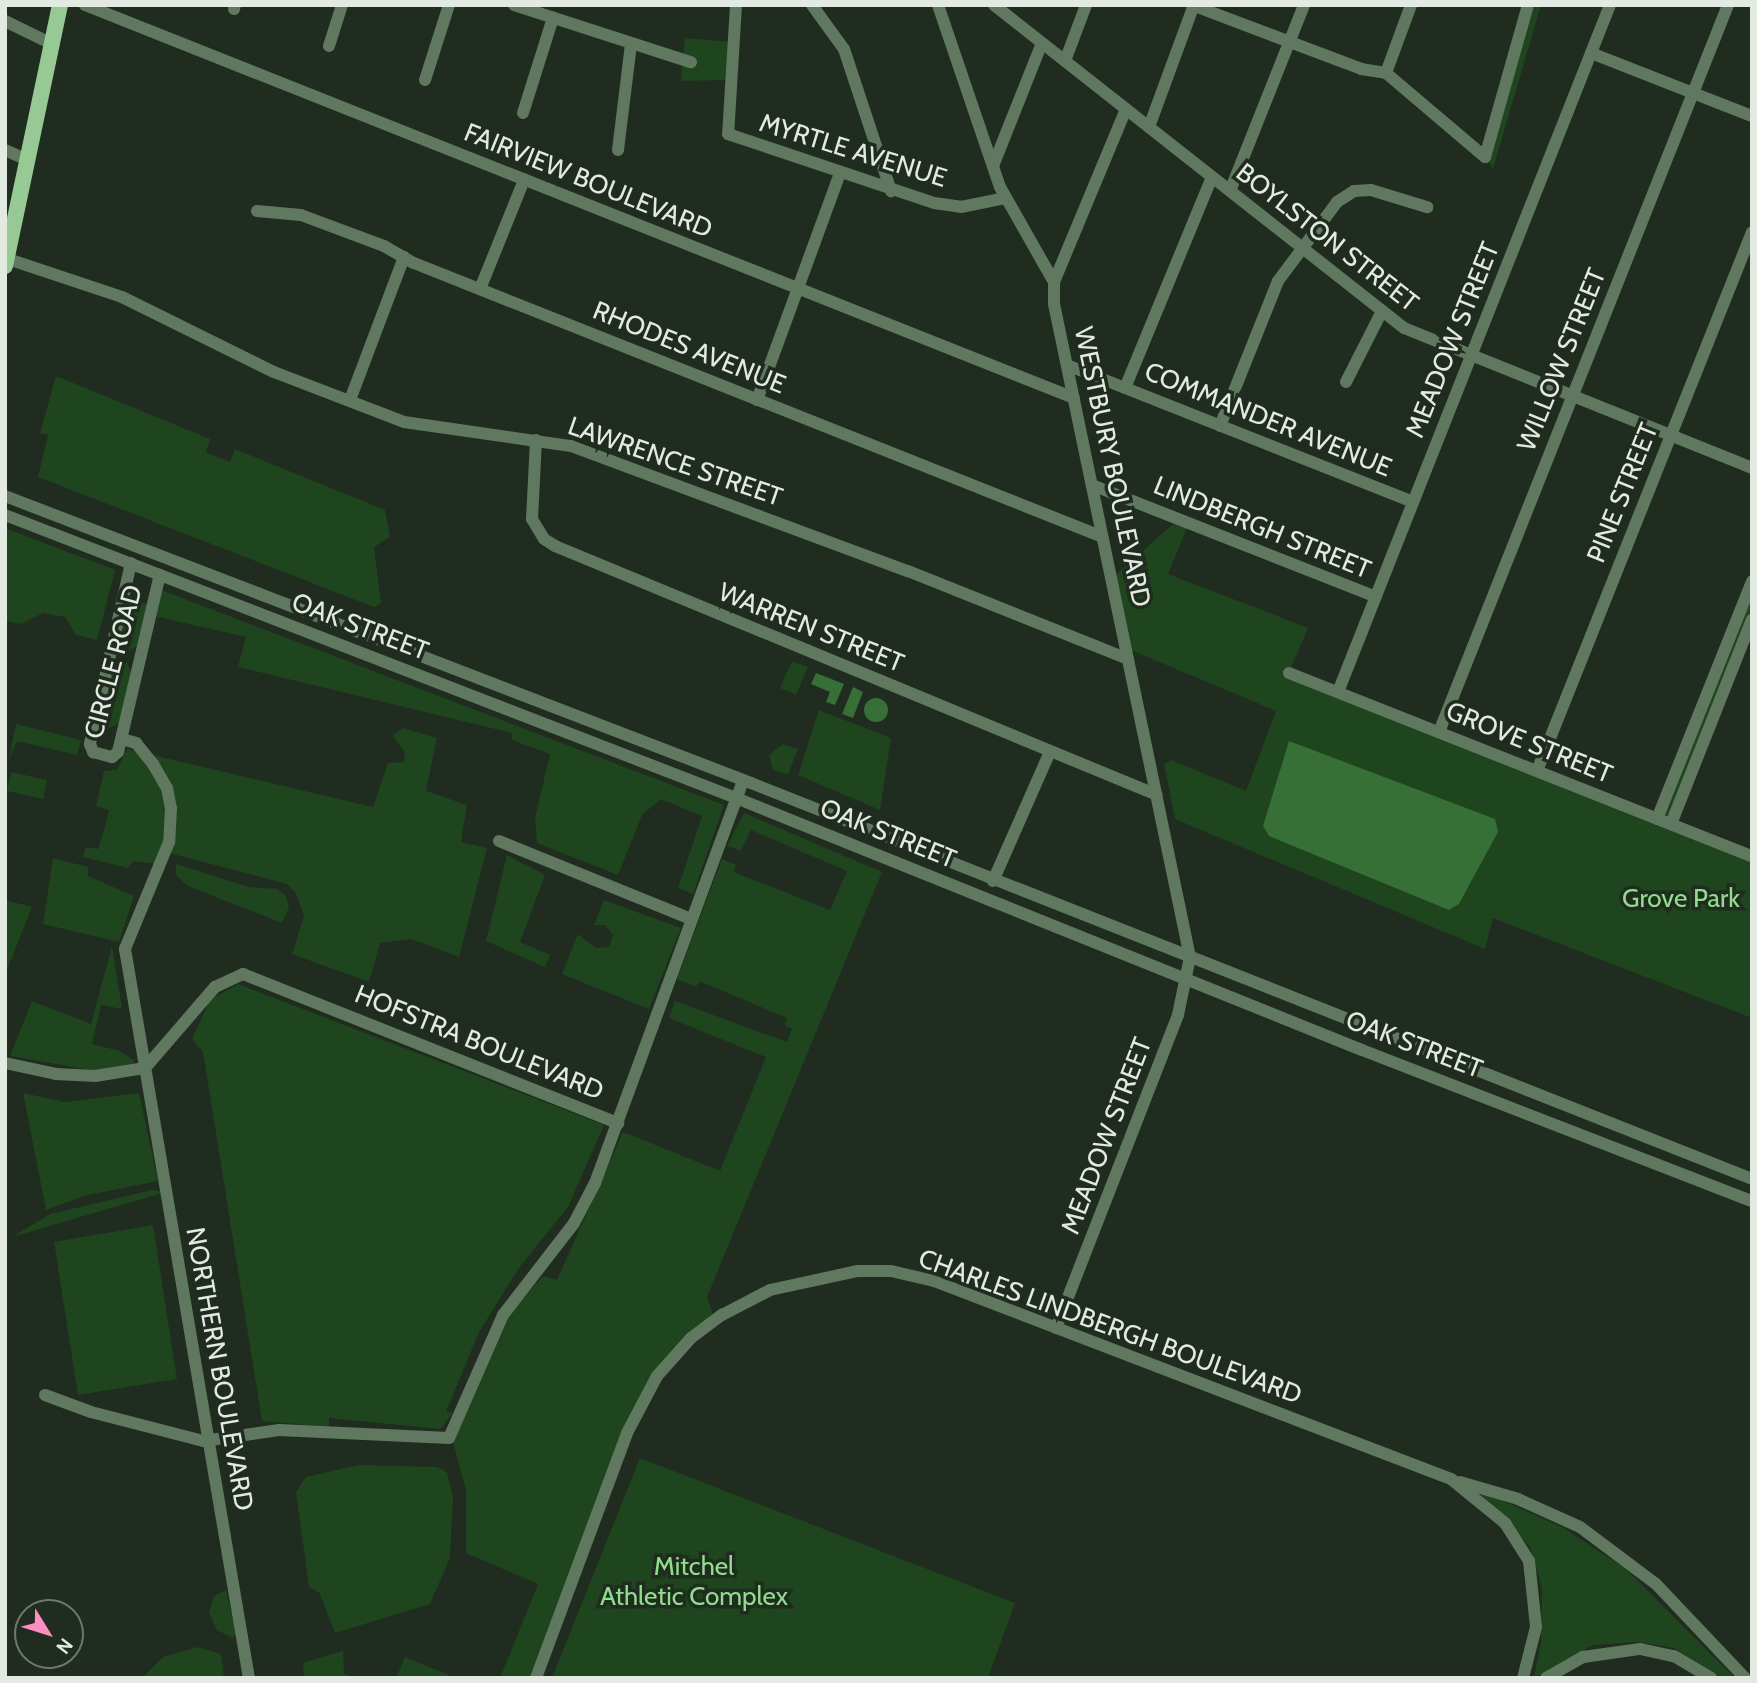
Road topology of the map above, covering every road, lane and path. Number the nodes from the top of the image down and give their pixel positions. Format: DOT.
graph roads {
  1 [pos="60,5"];
  2 [pos="85,5"];
  3 [pos="342,5"];
  4 [pos="449,5"];
  5 [pos="514,5"];
  6 [pos="736,5"];
  7 [pos="812,5"];
  8 [pos="938,5"];
  9 [pos="993,5"];
  10 [pos="1086,5"];
  11 [pos="1304,5"];
  12 [pos="1411,5"];
  13 [pos="1528,5"];
  14 [pos="1610,5"];
  15 [pos="1728,5"];
  16 [pos="1193,6"];
  17 [pos="553,18"];
  18 [pos="5,21"];
  19 [pos="1290,42"];
  20 [pos="1042,43"];
  21 [pos="52,44"];
  22 [pos="631,44"];
  23 [pos="329,46"];
  24 [pos="1591,52"];
  25 [pos="1065,61"];
  26 [pos="691,62"];
  27 [pos="1386,73"];
  28 [pos="425,80"];
  29 [pos="1693,93"];
  30 [pos="1126,109"];
  31 [pos="523,113"];
  32 [pos="1752,116"];
  33 [pos="1149,127"];
  34 [pos="5,150"];
  35 [pos="618,150"];
  36 [pos="27,160"];
  37 [pos="993,166"];
  38 [pos="839,173"];
  39 [pos="1212,177"];
  40 [pos="524,180"];
  41 [pos="891,191"];
  42 [pos="1230,191"];
  43 [pos="1006,198"];
  44 [pos="1427,207"];
  45 [pos="257,211"];
  46 [pos="1752,232"];
  47 [pos="1301,247"];
  48 [pos="404,257"];
  49 [pos="6,261"];
  50 [pos="1054,282"];
  51 [pos="480,289"];
  52 [pos="799,289"];
  53 [pos="1382,311"];
  54 [pos="1471,357"];
  55 [pos="1067,365"];
  56 [pos="1346,382"];
  57 [pos="1125,388"];
  58 [pos="1572,397"];
  59 [pos="1074,398"];
  60 [pos="350,400"];
  61 [pos="757,400"];
  62 [pos="1220,426"];
  63 [pos="1671,436"];
  64 [pos="536,439"];
  65 [pos="1752,468"];
  66 [pos="1092,485"];
  67 [pos="5,496"];
  68 [pos="1413,502"];
  69 [pos="5,515"];
  70 [pos="1103,537"];
  71 [pos="131,563"];
  72 [pos="160,575"];
  73 [pos="1750,588"];
  74 [pos="1376,597"];
  75 [pos="1752,620"];
  76 [pos="1129,659"];
  77 [pos="454,670"];
  78 [pos="1289,673"];
  79 [pos="448,686"];
  80 [pos="1338,692"];
  81 [pos="1439,732"];
  82 [pos="122,739"];
  83 [pos="1050,752"];
  84 [pos="1537,771"];
  85 [pos="743,780"];
  86 [pos="1157,794"];
  87 [pos="736,798"];
  88 [pos="1657,818"];
  89 [pos="1671,824"];
  90 [pos="499,841"];
  91 [pos="1752,856"];
  92 [pos="993,881"];
  93 [pos="691,919"];
  94 [pos="1184,921"];
  95 [pos="1158,945"];
  96 [pos="1190,957"];
  97 [pos="1187,977"];
  98 [pos="1371,1029"];
  99 [pos="1363,1051"];
  100 [pos="5,1063"];
  101 [pos="145,1068"];
  102 [pos="1539,1097"];
  103 [pos="1533,1116"];
  104 [pos="618,1123"];
  105 [pos="1752,1179"];
  106 [pos="1752,1201"];
  107 [pos="1056,1328"];
  108 [pos="45,1395"];
  109 [pos="208,1441"];
  110 [pos="1451,1479"];
  111 [pos="249,1678"];
  112 [pos="536,1678"];
  113 [pos="1523,1678"];
  114 [pos="1546,1678"];
  115 [pos="1711,1678"];
  116 [pos="1745,1678"];
  1 -- 21 [label="main road"];
  2 -- 40 [label="street, FAIRVIEW BOULEVARD"];
  3 -- 23 [label="street"];
  4 -- 28 [label="street"];
  5 -- 17 [label="street"];
  6 -- 38 [label="street, MYRTLE AVENUE"];
  7 -- 41 [label="street"];
  8 -- 37 [label="street, WESTBURY BOULEVARD"];
  9 -- 20 [label="street, BOYLSTON STREET"];
  10 -- 25 [label="street"];
  11 -- 19 [label="street"];
  12 -- 27 [label="street"];
  13 -- 27 [label="street"];
  14 -- 24 [label="street, MEADOW STREET"];
  15 -- 29 [label="street, WILLOW STREET"];
  16 -- 19 [label="street"];
  16 -- 33 [label="street"];
  17 -- 22 [label="street"];
  17 -- 31 [label="street"];
  18 -- 21 [label="street"];
  19 -- 27 [label="street"];
  19 -- 42 [label="street"];
  20 -- 25 [label="street, BOYLSTON STREET"];
  20 -- 37 [label="street"];
  21 -- 36 [label="main road"];
  22 -- 26 [label="street"];
  22 -- 35 [label="street"];
  24 -- 29 [label="street"];
  24 -- 54 [label="street, MEADOW STREET"];
  25 -- 30 [label="street, BOYLSTON STREET"];
  29 -- 32 [label="street"];
  29 -- 58 [label="street, WILLOW STREET"];
  30 -- 33 [label="street, BOYLSTON STREET"];
  30 -- 50 [label="street"];
  33 -- 39 [label="street, BOYLSTON STREET"];
  34 -- 36 [label="street"];
  36 -- 49 [label="main road"];
  37 -- 43 [label="street, WESTBURY BOULEVARD"];
  38 -- 41 [label="street, MYRTLE AVENUE"];
  38 -- 52 [label="street"];
  39 -- 42 [label="street, BOYLSTON STREET"];
  39 -- 57 [label="street"];
  40 -- 51 [label="street"];
  40 -- 52 [label="street, FAIRVIEW BOULEVARD"];
  41 -- 43 [label="street, MYRTLE AVENUE"];
  42 -- 47 [label="street, BOYLSTON STREET"];
  43 -- 50 [label="street, WESTBURY BOULEVARD"];
  44 -- 47 [label="street"];
  45 -- 48 [label="street, RHODES AVENUE"];
  46 -- 63 [label="street, PINE STREET"];
  47 -- 53 [label="street, BOYLSTON STREET"];
  47 -- 62 [label="street"];
  48 -- 51 [label="street, RHODES AVENUE"];
  48 -- 60 [label="street"];
  49 -- 60 [label="street, LAWRENCE STREET"];
  50 -- 55 [label="street, WESTBURY BOULEVARD"];
  51 -- 61 [label="street, RHODES AVENUE"];
  52 -- 59 [label="street, FAIRVIEW BOULEVARD"];
  52 -- 61 [label="street"];
  53 -- 54 [label="street, BOYLSTON STREET"];
  53 -- 56 [label="street"];
  54 -- 58 [label="street, BOYLSTON STREET"];
  54 -- 68 [label="street, MEADOW STREET"];
  55 -- 57 [label="street, COMMANDER AVENUE"];
  55 -- 59 [label="street, WESTBURY BOULEVARD"];
  57 -- 62 [label="street, COMMANDER AVENUE"];
  58 -- 63 [label="street, BOYLSTON STREET"];
  58 -- 81 [label="street, WILLOW STREET"];
  59 -- 66 [label="street, WESTBURY BOULEVARD"];
  60 -- 64 [label="street, LAWRENCE STREET"];
  61 -- 70 [label="street, RHODES AVENUE"];
  62 -- 68 [label="street, COMMANDER AVENUE"];
  63 -- 65 [label="street, BOYLSTON STREET"];
  63 -- 84 [label="street, PINE STREET"];
  64 -- 76 [label="street, LAWRENCE STREET"];
  64 -- 83 [label="street, WARREN STREET"];
  66 -- 70 [label="street, WESTBURY BOULEVARD"];
  66 -- 74 [label="street, LINDBERGH STREET"];
  67 -- 77 [label="street, OAK STREET"];
  68 -- 74 [label="street, MEADOW STREET"];
  69 -- 71 [label="street, OAK STREET"];
  70 -- 76 [label="street, WESTBURY BOULEVARD"];
  71 -- 72 [label="street, OAK STREET"];
  71 -- 82 [label="street, CIRCLE ROAD"];
  72 -- 79 [label="street, OAK STREET"];
  72 -- 82 [label="street, CIRCLE ROAD"];
  73 -- 88 [label="street"];
  74 -- 80 [label="street, MEADOW STREET"];
  75 -- 89 [label="street"];
  76 -- 86 [label="street, WESTBURY BOULEVARD"];
  77 -- 79 [label="street"];
  77 -- 85 [label="street, OAK STREET"];
  78 -- 80 [label="street, GROVE STREET"];
  79 -- 87 [label="street, OAK STREET"];
  80 -- 81 [label="street, GROVE STREET"];
  81 -- 84 [label="street, GROVE STREET"];
  82 -- 101 [label="street, NORTHERN BOULEVARD"];
  83 -- 86 [label="street, WARREN STREET"];
  83 -- 92 [label="street"];
  84 -- 88 [label="street, GROVE STREET"];
  85 -- 87 [label="street, HOFSTRA BOULEVARD"];
  85 -- 92 [label="street, OAK STREET"];
  86 -- 94 [label="street, WESTBURY BOULEVARD"];
  87 -- 93 [label="street, HOFSTRA BOULEVARD"];
  87 -- 97 [label="street, OAK STREET"];
  88 -- 89 [label="street, GROVE STREET"];
  89 -- 91 [label="street, GROVE STREET"];
  90 -- 93 [label="street"];
  92 -- 95 [label="street, OAK STREET"];
  93 -- 104 [label="street, HOFSTRA BOULEVARD"];
  94 -- 95 [label="street"];
  94 -- 96 [label="street, WESTBURY BOULEVARD"];
  95 -- 96 [label="street, OAK STREET"];
  96 -- 97 [label="street, MEADOW STREET"];
  96 -- 98 [label="street, OAK STREET"];
  97 -- 99 [label="street, OAK STREET"];
  97 -- 107 [label="street, MEADOW STREET"];
  98 -- 99 [label="street"];
  98 -- 102 [label="street, OAK STREET"];
  99 -- 103 [label="street, OAK STREET"];
  100 -- 101 [label="street"];
  101 -- 104 [label="street, HOFSTRA BOULEVARD"];
  101 -- 109 [label="street, NORTHERN BOULEVARD"];
  102 -- 103 [label="street"];
  102 -- 105 [label="street, OAK STREET"];
  103 -- 106 [label="street, OAK STREET"];
  104 -- 109 [label="street"];
  107 -- 110 [label="street, CHARLES LINDBERGH BOULEVARD"];
  107 -- 112 [label="street, CHARLES LINDBERGH BOULEVARD"];
  108 -- 109 [label="street"];
  109 -- 111 [label="street, NORTHERN BOULEVARD"];
  110 -- 113 [label="street, CHARLES LINDBERGH BOULEVARD"];
  110 -- 116 [label="street"];
  114 -- 115 [label="street"];
}
